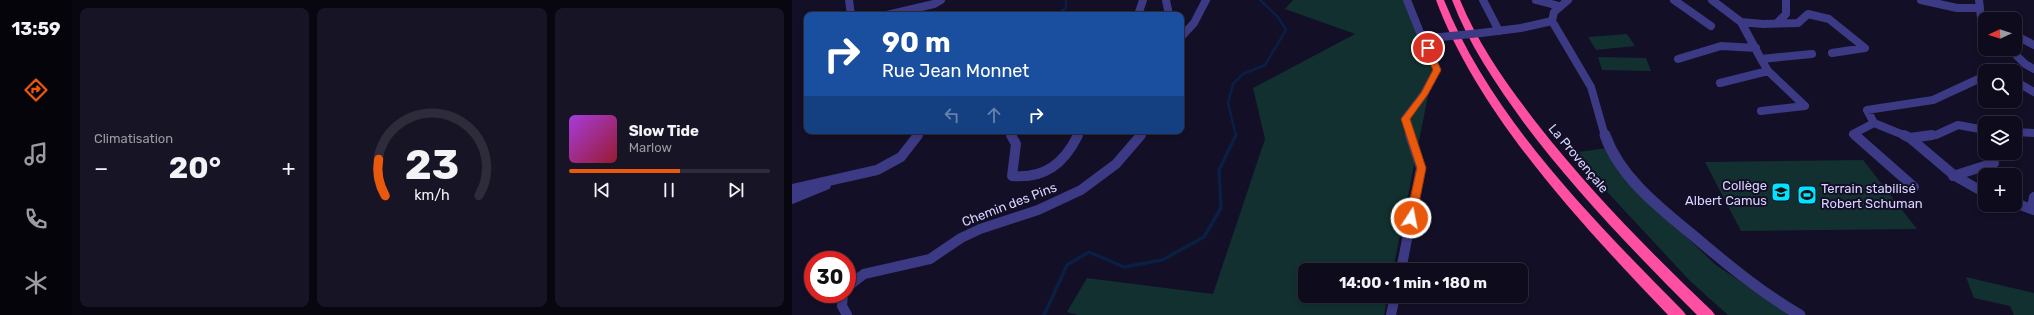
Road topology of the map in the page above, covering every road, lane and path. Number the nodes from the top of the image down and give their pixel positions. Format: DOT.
graph roads {
  1 [pos="850,0"];
  2 [pos="940,0"];
  3 [pos="1143,0"];
  4 [pos="1166,0"];
  5 [pos="1206,0"];
  6 [pos="1407,0"];
  7 [pos="1440,0"];
  8 [pos="1456,0"];
  9 [pos="1483,0"];
  10 [pos="1536,0"];
  11 [pos="1568,0"];
  12 [pos="1674,0"];
  13 [pos="1712,0"];
  14 [pos="1786,0"];
  15 [pos="1922,0"];
  16 [pos="1979,4"];
  17 [pos="1559,6"];
  18 [pos="851,12"];
  19 [pos="900,12"];
  20 [pos="1139,12"];
  21 [pos="1168,12"];
  22 [pos="1552,21"];
  23 [pos="1742,22"];
  24 [pos="1778,22"];
  25 [pos="1711,26"];
  26 [pos="1499,31"];
  27 [pos="1184,34"];
  28 [pos="1425,38"];
  29 [pos="2022,39"];
  30 [pos="2034,45"];
  31 [pos="1756,48"];
  32 [pos="1832,52"];
  33 [pos="1812,54"];
  34 [pos="2017,56"];
  35 [pos="1678,59"];
  36 [pos="1761,59"];
  37 [pos="2034,69"];
  38 [pos="1768,71"];
  39 [pos="1978,79"];
  40 [pos="1720,83"];
  41 [pos="2022,85"];
  42 [pos="2034,92"];
  43 [pos="1761,111"];
  44 [pos="1874,123"];
  45 [pos="1978,129"];
  46 [pos="2022,132"];
  47 [pos="2034,133"];
  48 [pos="918,134"];
  49 [pos="1011,134"];
  50 [pos="1078,134"];
  51 [pos="1141,134"];
  52 [pos="1910,138"];
  53 [pos="1994,163"];
  54 [pos="1953,176"];
  55 [pos="832,182"];
  56 [pos="1914,187"];
  57 [pos="792,190"];
  58 [pos="1978,191"];
  59 [pos="2034,197"];
  60 [pos="792,200"];
  61 [pos="2022,205"];
  62 [pos="2033,209"];
  63 [pos="1402,263"];
  64 [pos="856,280"];
  65 [pos="842,303"];
  66 [pos="1394,303"];
  67 [pos="848,315"];
  68 [pos="1391,315"];
  69 [pos="1678,315"];
  70 [pos="1707,315"];
  71 [pos="1800,315"];
  1 -- 18 [label="street"];
  2 -- 19 [label="street"];
  3 -- 20 [label="street"];
  4 -- 21 [label="street"];
  5 -- 27 [label="street"];
  6 -- 28 [label="street"];
  7 -- 69 [label="highway"];
  8 -- 70 [label="highway, La Provençale"];
  9 -- 26 [label="street"];
  10 -- 17 [label="street"];
  11 -- 17 [label="street"];
  12 -- 25 [label="street"];
  13 -- 23 [label="street"];
  14 -- 24 [label="street"];
  15 -- 16 [label="street"];
  17 -- 22 [label="street"];
  22 -- 26 [label="street"];
  22 -- 71 [label="street"];
  23 -- 24 [label="street"];
  23 -- 31 [label="street"];
  24 -- 32 [label="street"];
  26 -- 28 [label="street, bridge"];
  28 -- 63 [label="street"];
  29 -- 30 [label="street"];
  31 -- 35 [label="street"];
  31 -- 36 [label="street"];
  33 -- 36 [label="street"];
  34 -- 37 [label="street"];
  36 -- 38 [label="street"];
  38 -- 40 [label="street"];
  38 -- 43 [label="street"];
  39 -- 44 [label="street"];
  41 -- 42 [label="street"];
  44 -- 52 [label="street"];
  44 -- 56 [label="street"];
  45 -- 52 [label="street"];
  46 -- 47 [label="street"];
  48 -- 55 [label="street"];
  49 -- 50 [label="street"];
  51 -- 64 [label="street, Chemin des Pins"];
  52 -- 54 [label="street"];
  53 -- 54 [label="street"];
  54 -- 58 [label="street"];
  55 -- 57 [label="street"];
  55 -- 60 [label="street"];
  59 -- 62 [label="street"];
  61 -- 62 [label="street"];
  65 -- 67 [label="street"];
  66 -- 68 [label="street"];
}
